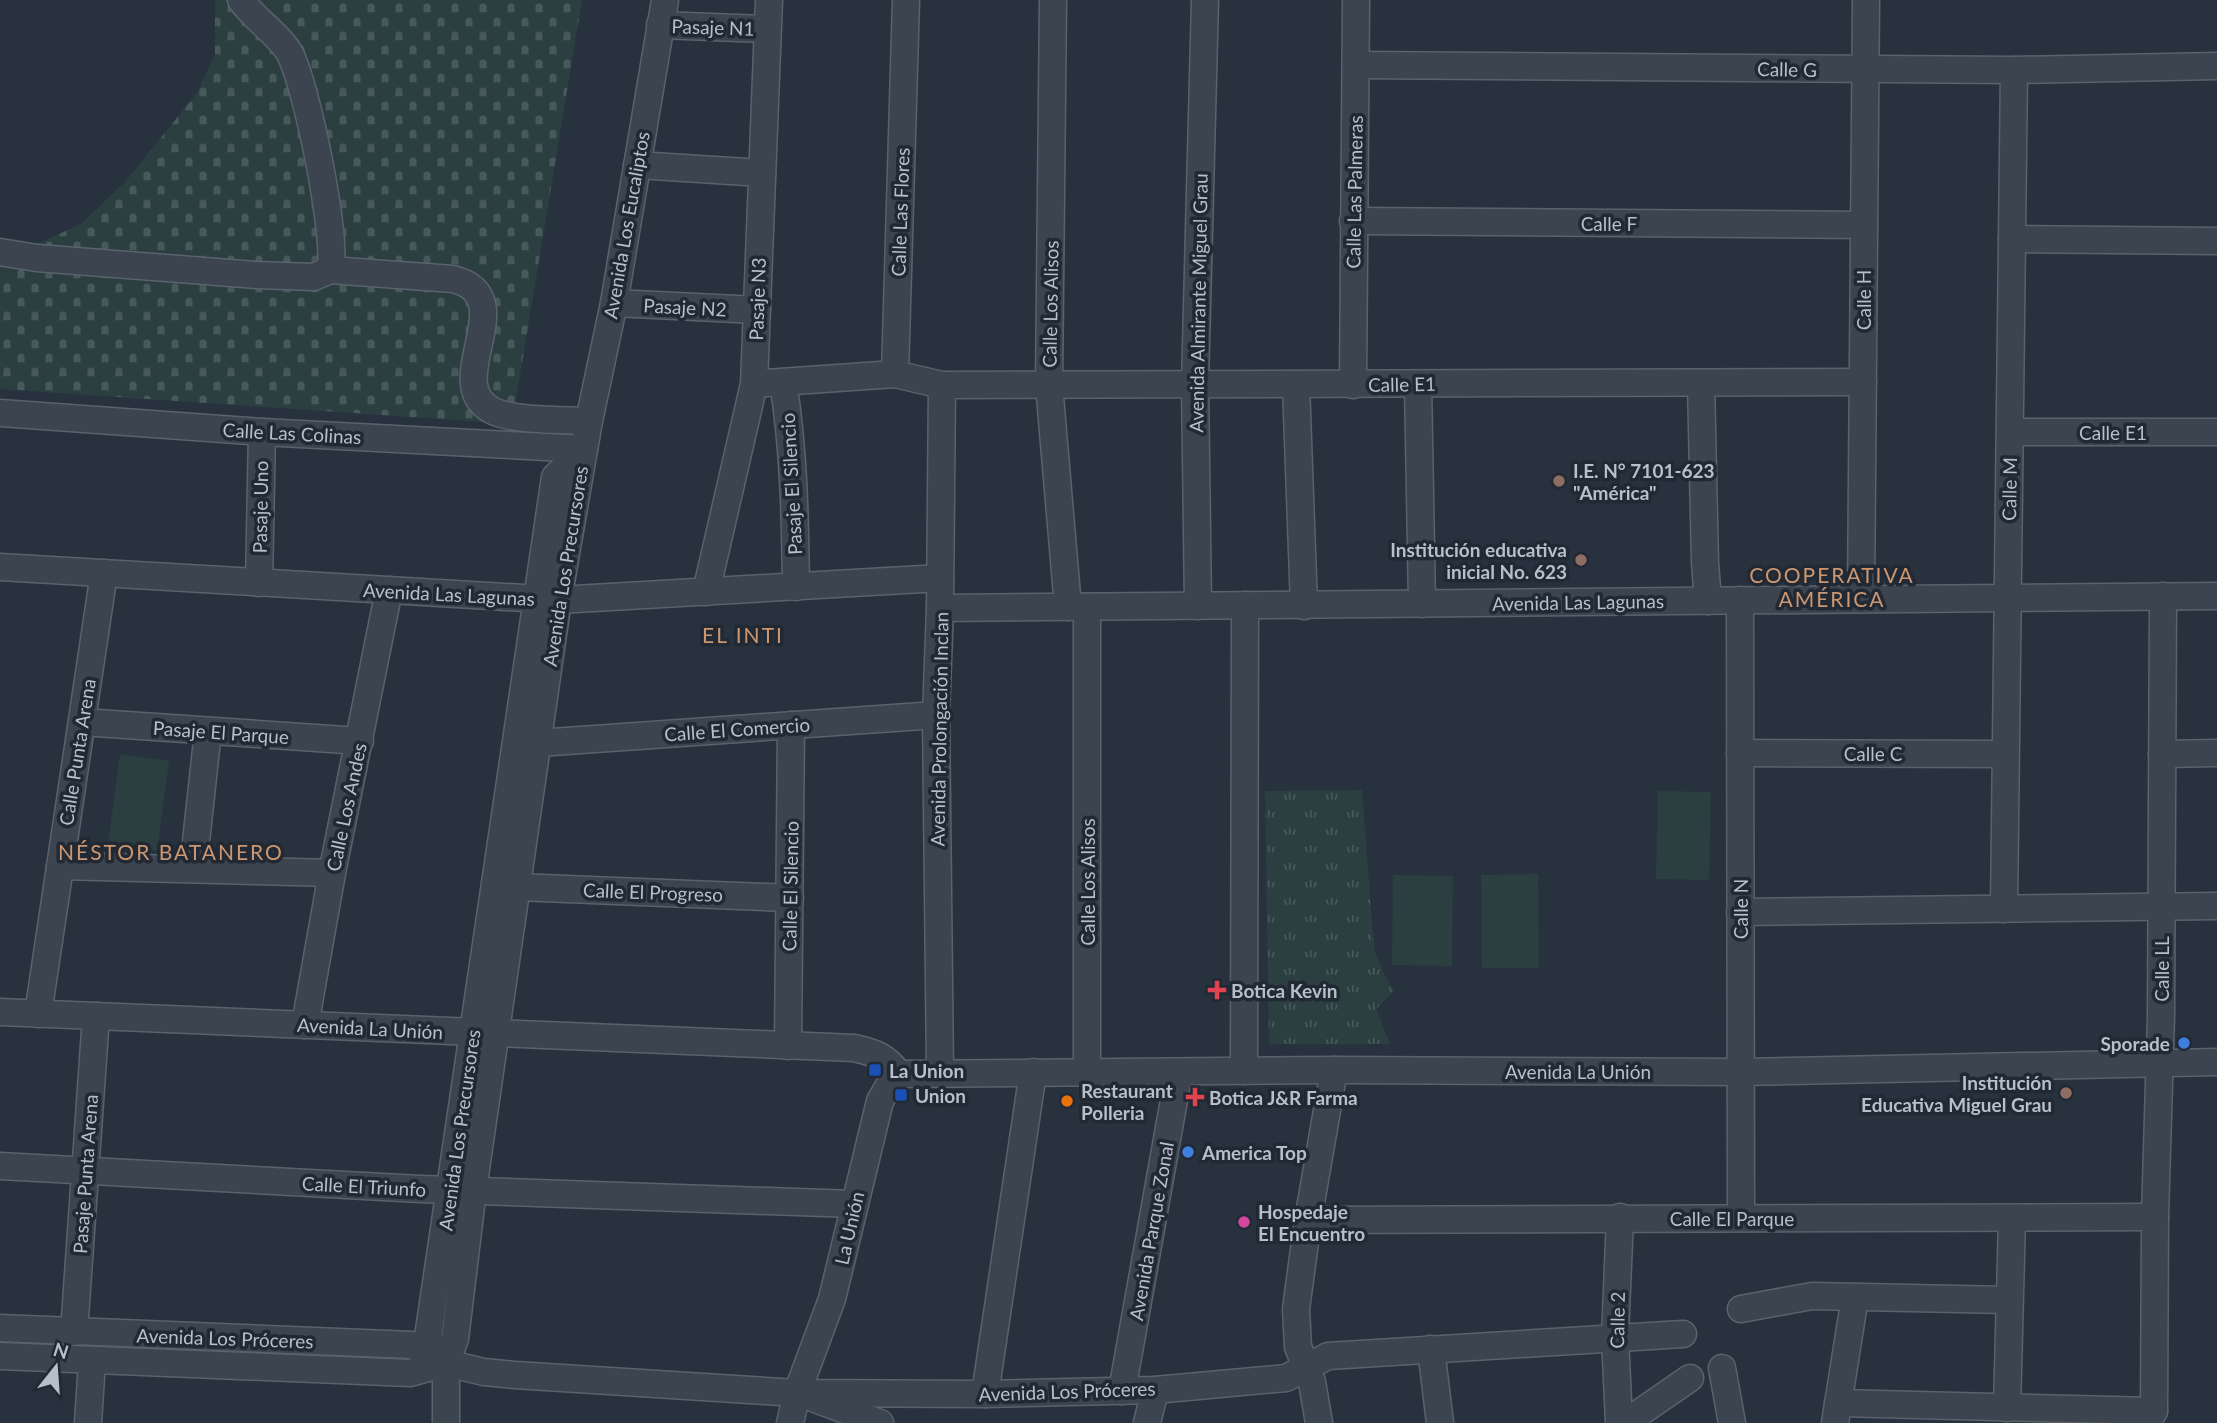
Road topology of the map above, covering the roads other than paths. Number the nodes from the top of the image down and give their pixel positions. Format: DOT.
graph roads {
  1 [pos="241,0"];
  2 [pos="769,0"];
  3 [pos="906,0"];
  4 [pos="1053,0"];
  5 [pos="1205,0"];
  6 [pos="1356,0"];
  7 [pos="1866,0"];
  8 [pos="662,13"];
  9 [pos="766,29"];
  10 [pos="1357,65"];
  11 [pos="2217,66"];
  12 [pos="1866,69"];
  13 [pos="2014,70"];
  14 [pos="637,165"];
  15 [pos="762,173"];
  16 [pos="1353,221"];
  17 [pos="1864,225"];
  18 [pos="2012,239"];
  19 [pos="2217,241"];
  20 [pos="0,253"];
  21 [pos="330,270"];
  22 [pos="614,303"];
  23 [pos="757,310"];
  24 [pos="895,374"];
  25 [pos="783,382"];
  26 [pos="1863,382"];
  27 [pos="1701,383"];
  28 [pos="754,384"];
  29 [pos="1195,384"];
  30 [pos="1418,384"];
  31 [pos="942,385"];
  32 [pos="1049,385"];
  33 [pos="1296,385"];
  34 [pos="1353,385"];
  35 [pos="0,413"];
  36 [pos="589,421"];
  37 [pos="262,432"];
  38 [pos="2010,432"];
  39 [pos="2217,432"];
  40 [pos="584,449"];
  41 [pos="0,566"];
  42 [pos="104,573"];
  43 [pos="940,578"];
  44 [pos="259,583"];
  45 [pos="796,587"];
  46 [pos="389,590"];
  47 [pos="706,592"];
  48 [pos="2163,596"];
  49 [pos="2217,596"];
  50 [pos="2007,598"];
  51 [pos="548,599"];
  52 [pos="1861,599"];
  53 [pos="1740,600"];
  54 [pos="1708,601"];
  55 [pos="1422,604"];
  56 [pos="1245,605"];
  57 [pos="1198,606"];
  58 [pos="1304,606"];
  59 [pos="1077,607"];
  60 [pos="940,608"];
  61 [pos="936,715"];
  62 [pos="82,722"];
  63 [pos="791,725"];
  64 [pos="208,731"];
  65 [pos="360,741"];
  66 [pos="538,743"];
  67 [pos="1740,753"];
  68 [pos="2217,753"];
  69 [pos="2005,754"];
  70 [pos="2162,754"];
  71 [pos="60,866"];
  72 [pos="193,869"];
  73 [pos="332,873"];
  74 [pos="517,887"];
  75 [pos="790,898"];
  76 [pos="2217,906"];
  77 [pos="2162,907"];
  78 [pos="2004,909"];
  79 [pos="1740,912"];
  80 [pos="0,1012"];
  81 [pos="38,1014"];
  82 [pos="96,1016"];
  83 [pos="305,1025"];
  84 [pos="484,1033"];
  85 [pos="788,1046"];
  86 [pos="2217,1062"];
  87 [pos="2159,1063"];
  88 [pos="1334,1070"];
  89 [pos="1034,1072"];
  90 [pos="1179,1072"];
  91 [pos="1244,1072"];
  92 [pos="1741,1072"];
  93 [pos="940,1073"];
  94 [pos="1087,1073"];
  95 [pos="899,1074"];
  96 [pos="0,1166"];
  97 [pos="86,1170"];
  98 [pos="462,1190"];
  99 [pos="854,1204"];
  100 [pos="1620,1217"];
  101 [pos="2155,1217"];
  102 [pos="1741,1218"];
  103 [pos="2012,1218"];
  104 [pos="1308,1220"];
  105 [pos="1855,1297"];
  106 [pos="2008,1300"];
  107 [pos="1741,1309"];
  108 [pos="0,1328"];
  109 [pos="74,1332"];
  110 [pos="1683,1334"];
  111 [pos="1615,1337"];
  112 [pos="1431,1349"];
  113 [pos="0,1356"];
  114 [pos="92,1361"];
  115 [pos="446,1363"];
  116 [pos="1306,1368"];
  117 [pos="1722,1368"];
  118 [pos="1690,1378"];
  119 [pos="1155,1390"];
  120 [pos="1122,1391"];
  121 [pos="797,1392"];
  122 [pos="985,1394"];
  123 [pos="2007,1408"];
  124 [pos="1837,1413"];
  125 [pos="1943,1415"];
  126 [pos="2150,1417"];
  127 [pos="88,1423"];
  128 [pos="446,1423"];
  129 [pos="790,1423"];
  130 [pos="880,1423"];
  131 [pos="1147,1423"];
  132 [pos="1319,1423"];
  133 [pos="1440,1423"];
  134 [pos="1619,1423"];
  135 [pos="1625,1423"];
  136 [pos="1732,1423"];
  1 -- 21 [label="street"];
  2 -- 9 [label="street, Pasaje N3"];
  3 -- 24 [label="street, Calle Las Flores"];
  4 -- 32 [label="street, Calle Los Alisos"];
  5 -- 29 [label="street, Avenida Almirante Miguel Grau"];
  6 -- 10 [label="street, Calle Las Palmeras"];
  7 -- 12 [label="street, Calle H"];
  8 -- 9 [label="street, Pasaje N1"];
  8 -- 14 [label="street, Avenida Los Eucaliptos"];
  9 -- 15 [label="street, Pasaje N3"];
  10 -- 12 [label="street, Calle G"];
  10 -- 16 [label="street, Calle Las Palmeras"];
  11 -- 13 [label="street, Calle G"];
  12 -- 13 [label="street, Calle G"];
  12 -- 17 [label="street, Calle H"];
  13 -- 18 [label="street, Calle M"];
  14 -- 15 [label="street"];
  14 -- 22 [label="street, Avenida Los Eucaliptos"];
  15 -- 23 [label="street, Pasaje N3"];
  16 -- 17 [label="street, Calle F"];
  16 -- 34 [label="street, Calle Las Palmeras"];
  17 -- 26 [label="street, Calle H"];
  18 -- 19 [label="street"];
  18 -- 38 [label="street, Calle M"];
  20 -- 21 [label="street"];
  21 -- 36 [label="street"];
  22 -- 23 [label="street, Pasaje N2"];
  22 -- 36 [label="street, Avenida Los Eucaliptos"];
  23 -- 28 [label="street, Pasaje N3"];
  24 -- 25 [label="street"];
  24 -- 31 [label="street"];
  25 -- 28 [label="street"];
  25 -- 45 [label="street, Pasaje El Silencio"];
  26 -- 27 [label="street, Calle E1"];
  26 -- 52 [label="street, Calle H"];
  27 -- 30 [label="street, Calle E1"];
  27 -- 54 [label="street"];
  28 -- 47 [label="street, Pasaje N3"];
  29 -- 32 [label="street, Calle E1"];
  29 -- 33 [label="street, Calle E1"];
  29 -- 57 [label="street, Avenida Almirante Miguel Grau"];
  30 -- 34 [label="street, Calle E1"];
  30 -- 55 [label="street"];
  31 -- 32 [label="street, Calle E1"];
  31 -- 43 [label="street, Avenida Prolongación Inclan"];
  32 -- 59 [label="street, Calle Los Alisos"];
  33 -- 34 [label="street, Calle E1"];
  33 -- 58 [label="street"];
  35 -- 37 [label="street, Calle Las Colinas"];
  36 -- 40 [label="street, Avenida Los Eucaliptos"];
  37 -- 40 [label="street, Calle Las Colinas"];
  37 -- 44 [label="street, Pasaje Uno"];
  38 -- 39 [label="street, Calle E1"];
  38 -- 50 [label="street, Calle M"];
  40 -- 51 [label="street, Avenida Los Precursores"];
  41 -- 42 [label="street, Avenida Las Lagunas"];
  42 -- 44 [label="street, Avenida Las Lagunas"];
  42 -- 62 [label="street, Calle Punta Arena"];
  43 -- 45 [label="street, Avenida Las Lagunas"];
  43 -- 60 [label="street, Avenida Prolongación Inclan"];
  44 -- 46 [label="street, Avenida Las Lagunas"];
  45 -- 47 [label="street, Avenida Las Lagunas"];
  46 -- 51 [label="street, Avenida Las Lagunas"];
  46 -- 65 [label="street, Calle Los Andes"];
  47 -- 51 [label="street, Avenida Las Lagunas"];
  48 -- 49 [label="street, Avenida Las Lagunas"];
  48 -- 50 [label="street, Avenida Las Lagunas"];
  48 -- 70 [label="street, Calle LL"];
  50 -- 52 [label="street, Avenida Las Lagunas"];
  50 -- 69 [label="street, Calle M"];
  51 -- 66 [label="street, Avenida Los Precursores"];
  51 -- 84 [label="street, Avenida Los Precursores"];
  52 -- 53 [label="street, Avenida Las Lagunas"];
  53 -- 54 [label="street, Avenida Las Lagunas"];
  53 -- 67 [label="street, Calle N"];
  54 -- 55 [label="street, Avenida Las Lagunas"];
  55 -- 58 [label="street, Avenida Las Lagunas"];
  56 -- 57 [label="street, Avenida Las Lagunas"];
  56 -- 58 [label="street, Avenida Las Lagunas"];
  56 -- 91 [label="street"];
  57 -- 59 [label="street, Avenida Las Lagunas"];
  59 -- 60 [label="street, Avenida Las Lagunas"];
  59 -- 94 [label="street, Calle Los Alisos"];
  60 -- 61 [label="street, Avenida Prolongación Inclan"];
  61 -- 63 [label="street, Calle El Comercio"];
  61 -- 93 [label="street, Avenida Prolongación Inclan"];
  62 -- 64 [label="street, Pasaje El Parque"];
  62 -- 71 [label="street, Calle Punta Arena"];
  63 -- 66 [label="street, Calle El Comercio"];
  63 -- 75 [label="street, Calle El Silencio"];
  64 -- 65 [label="street, Pasaje El Parque"];
  64 -- 72 [label="street"];
  65 -- 73 [label="street, Calle Los Andes"];
  66 -- 74 [label="street, Avenida Los Precursores"];
  67 -- 69 [label="street, Calle C"];
  67 -- 79 [label="street, Calle N"];
  68 -- 70 [label="street"];
  69 -- 78 [label="street, Calle M"];
  70 -- 77 [label="street, Calle LL"];
  71 -- 72 [label="street"];
  71 -- 81 [label="street, Calle Punta Arena"];
  72 -- 73 [label="street"];
  73 -- 83 [label="street, Calle Los Andes"];
  74 -- 75 [label="street, Calle El Progreso"];
  74 -- 84 [label="street, Avenida Los Precursores"];
  75 -- 85 [label="street, Calle El Silencio"];
  76 -- 77 [label="street"];
  77 -- 78 [label="street"];
  77 -- 87 [label="street, Calle LL"];
  78 -- 79 [label="street"];
  79 -- 92 [label="street, Calle N"];
  80 -- 81 [label="street, Avenida La Unión"];
  81 -- 82 [label="street, Avenida La Unión"];
  82 -- 83 [label="street, Avenida La Unión"];
  82 -- 97 [label="street, Pasaje Punta Arena"];
  83 -- 84 [label="street, Avenida La Unión"];
  84 -- 85 [label="street, Avenida La Unión"];
  84 -- 98 [label="street, Avenida Los Precursores"];
  85 -- 95 [label="street, Avenida La Unión"];
  86 -- 87 [label="street, Avenida La Unión"];
  87 -- 92 [label="street, Avenida La Unión"];
  87 -- 101 [label="street, Calle LL"];
  88 -- 91 [label="street, Avenida La Unión"];
  88 -- 92 [label="street, Avenida La Unión"];
  88 -- 104 [label="street"];
  89 -- 93 [label="street, Avenida La Unión"];
  89 -- 94 [label="street, Avenida La Unión"];
  89 -- 122 [label="street"];
  90 -- 91 [label="street, Avenida La Unión"];
  90 -- 94 [label="street, Avenida La Unión"];
  90 -- 120 [label="street, Avenida Parque Zonal"];
  92 -- 102 [label="street, Calle N"];
  93 -- 95 [label="street"];
  95 -- 99 [label="street, La Unión"];
  96 -- 97 [label="street, Calle El Triunfo"];
  97 -- 98 [label="street, Calle El Triunfo"];
  97 -- 109 [label="street, Pasaje Punta Arena"];
  98 -- 99 [label="street, Calle El Triunfo"];
  98 -- 115 [label="street, Avenida Los Precursores"];
  99 -- 121 [label="street, La Unión"];
  100 -- 102 [label="street, Calle El Parque"];
  100 -- 104 [label="street, Calle El Parque"];
  100 -- 111 [label="street, Calle 2"];
  101 -- 103 [label="street, Calle El Parque"];
  101 -- 126 [label="street, Calle LL"];
  102 -- 103 [label="street, Calle El Parque"];
  103 -- 106 [label="street"];
  104 -- 116 [label="street"];
  105 -- 106 [label="street"];
  105 -- 107 [label="street"];
  105 -- 124 [label="street"];
  106 -- 123 [label="street"];
  108 -- 109 [label="street, Avenida Los Próceres"];
  109 -- 115 [label="street, Avenida Los Próceres"];
  110 -- 111 [label="street, Avenida Los Próceres"];
  111 -- 112 [label="street, Avenida Los Próceres"];
  111 -- 134 [label="street, Calle 2"];
  112 -- 116 [label="street, Avenida Los Próceres"];
  112 -- 133 [label="street"];
  113 -- 114 [label="street, Avenida Los Próceres"];
  114 -- 115 [label="street, Avenida Los Próceres"];
  114 -- 127 [label="street"];
  115 -- 121 [label="street, Avenida Los Próceres"];
  115 -- 128 [label="street"];
  116 -- 119 [label="street, Avenida Los Próceres"];
  116 -- 132 [label="street"];
  117 -- 136 [label="street"];
  118 -- 135 [label="street"];
  119 -- 120 [label="street, Avenida Los Próceres"];
  119 -- 131 [label="street"];
  120 -- 122 [label="street, Avenida Los Próceres"];
  121 -- 122 [label="street, Avenida Los Próceres"];
  121 -- 129 [label="street, La Unión"];
  121 -- 130 [label="street"];
  123 -- 125 [label="street"];
  123 -- 126 [label="street"];
  124 -- 125 [label="street"];
}
